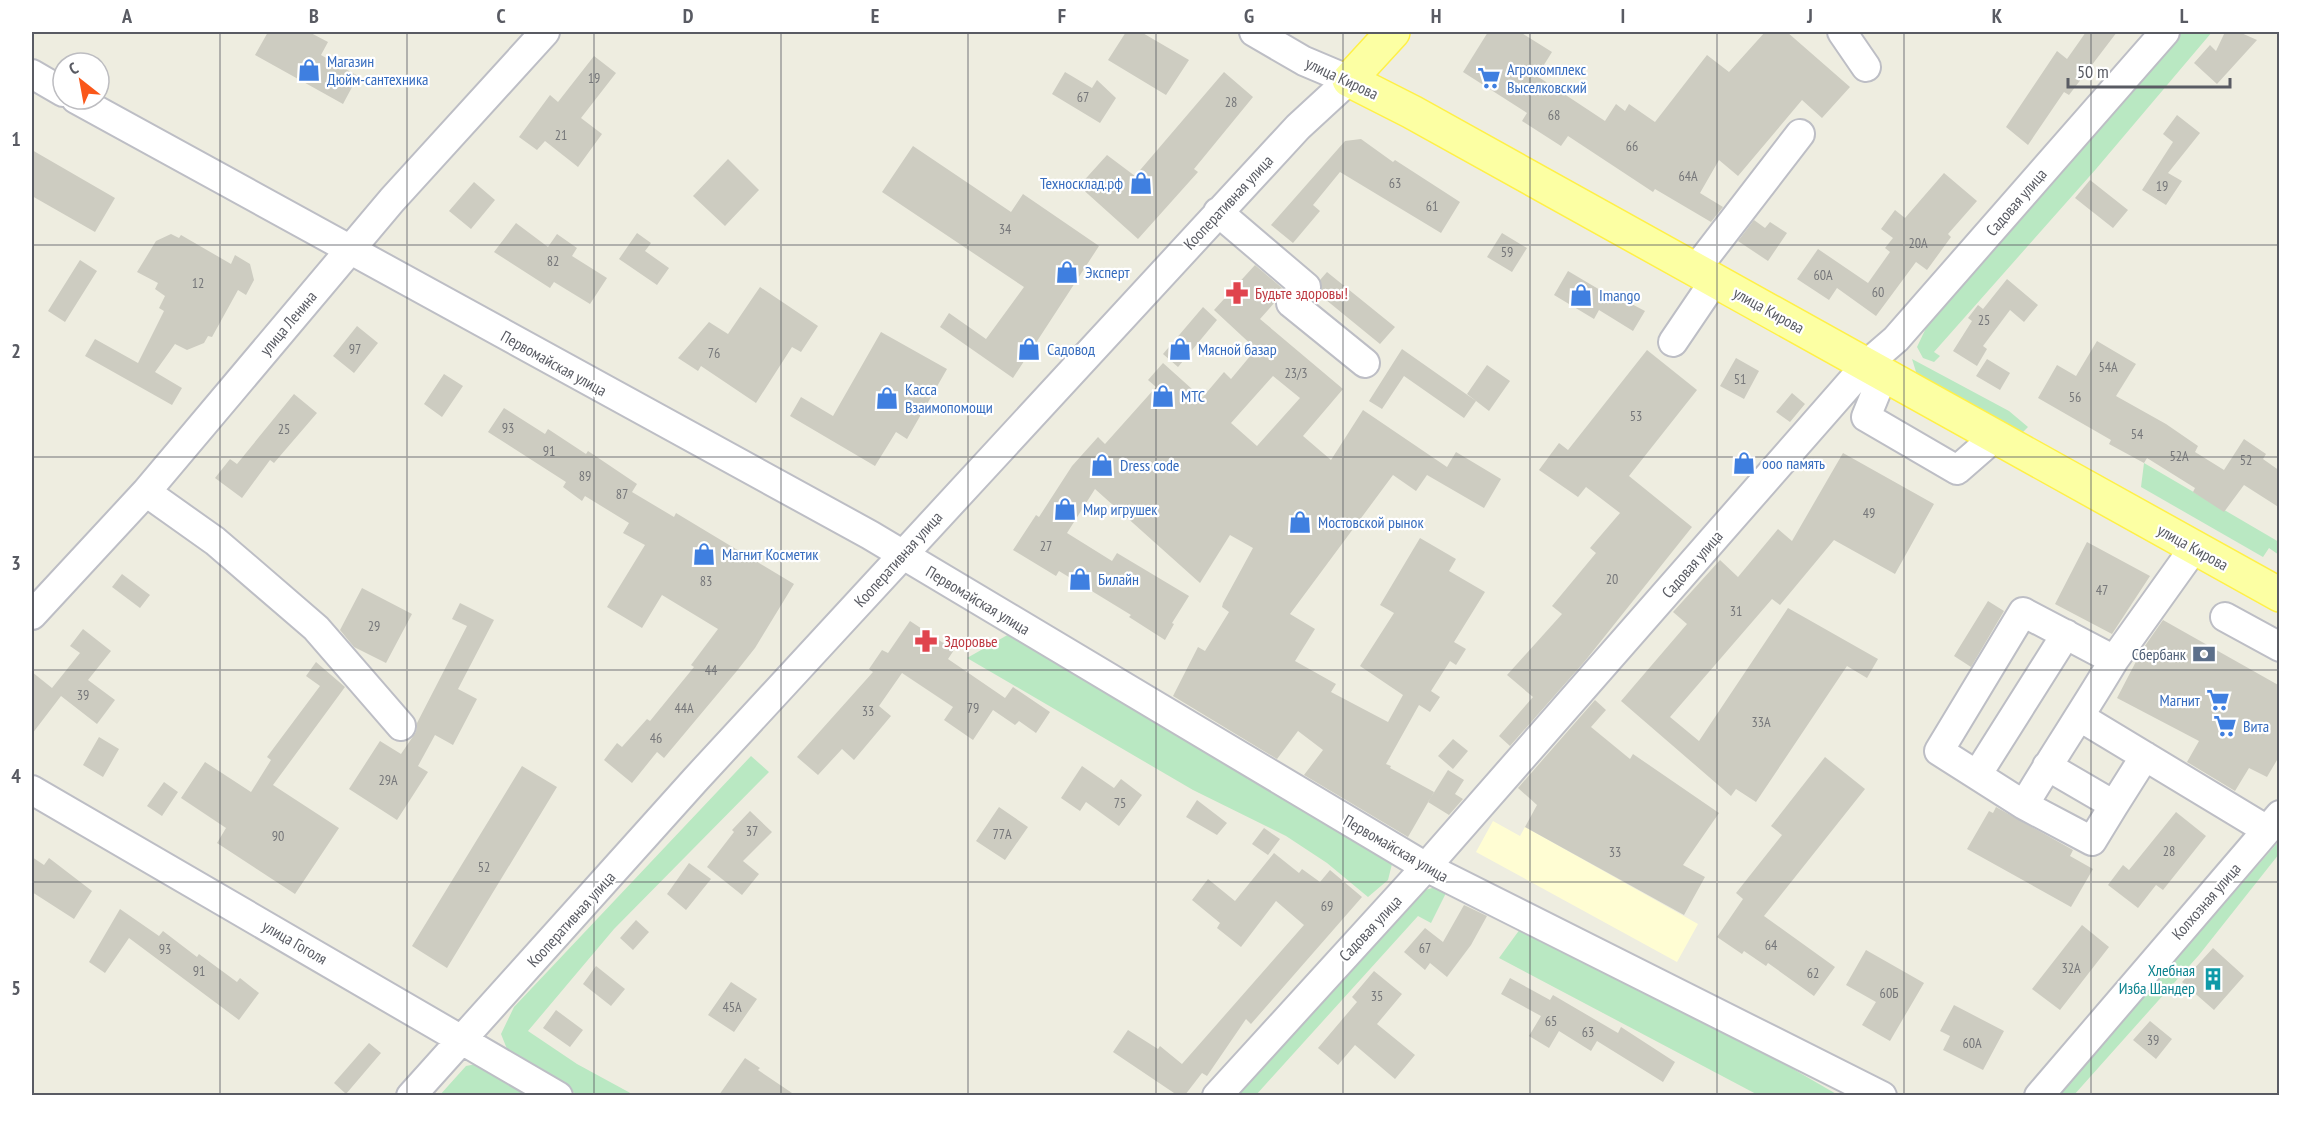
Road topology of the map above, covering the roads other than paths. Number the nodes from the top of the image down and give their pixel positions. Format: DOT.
graph roads {
  1 [pos="545,32"];
  2 [pos="1254,32"];
  3 [pos="1394,32"];
  4 [pos="1842,32"];
  5 [pos="2166,32"];
  6 [pos="1866,67"];
  7 [pos="32,74"];
  8 [pos="1349,80"];
  9 [pos="51,85"];
  10 [pos="98,111"];
  11 [pos="1800,134"];
  12 [pos="1218,212"];
  13 [pos="349,251"];
  14 [pos="1706,274"];
  15 [pos="1673,342"];
  16 [pos="1365,363"];
  17 [pos="1875,368"];
  18 [pos="1996,436"];
  19 [pos="146,492"];
  20 [pos="2194,548"];
  21 [pos="903,555"];
  22 [pos="2280,595"];
  23 [pos="32,615"];
  24 [pos="2224,617"];
  25 [pos="2066,634"];
  26 [pos="2280,647"];
  27 [pos="2114,660"];
  28 [pos="2080,717"];
  29 [pos="401,726"];
  30 [pos="2145,756"];
  31 [pos="2047,766"];
  32 [pos="1977,775"];
  33 [pos="32,790"];
  34 [pos="2024,805"];
  35 [pos="2114,805"];
  36 [pos="2273,823"];
  37 [pos="1426,867"];
  38 [pos="463,1039"];
  39 [pos="411,1095"];
  40 [pos="558,1095"];
  41 [pos="1217,1095"];
  42 [pos="1882,1095"];
  43 [pos="2039,1095"];
  1 -- 13 [label="street, улица Ленина"];
  2 -- 8 [label="street, улица Кирова"];
  3 -- 8 [label="main road, Кооперативная улица"];
  4 -- 6 [label="street"];
  5 -- 17 [label="street, Садовая улица"];
  7 -- 9 [label="street"];
  8 -- 12 [label="street, Кооперативная улица"];
  8 -- 14 [label="main road, улица Кирова"];
  10 -- 13 [label="street, Первомайская улица"];
  11 -- 14 [label="street"];
  12 -- 16 [label="street"];
  12 -- 21 [label="street, Кооперативная улица"];
  13 -- 19 [label="street, улица Ленина"];
  13 -- 21 [label="street, Первомайская улица"];
  14 -- 15 [label="street"];
  14 -- 17 [label="main road, улица Кирова"];
  17 -- 18 [label="main road, улица Кирова"];
  17 -- 18 [label="street"];
  17 -- 37 [label="street, Садовая улица"];
  18 -- 20 [label="main road, улица Кирова"];
  19 -- 23 [label="street, улица Ленина"];
  19 -- 29 [label="street"];
  20 -- 22 [label="main road, улица Кирова"];
  20 -- 27 [label="street"];
  21 -- 37 [label="street, Первомайская улица"];
  21 -- 38 [label="street, Кооперативная улица"];
  24 -- 26 [label="street"];
  25 -- 27 [label="street"];
  25 -- 32 [label="street"];
  25 -- 32 [label="street"];
  27 -- 28 [label="street"];
  28 -- 30 [label="street"];
  28 -- 31 [label="street"];
  30 -- 35 [label="street"];
  30 -- 36 [label="street"];
  31 -- 34 [label="street"];
  31 -- 35 [label="street"];
  32 -- 34 [label="street"];
  33 -- 38 [label="street, улица Гоголя"];
  34 -- 35 [label="street"];
  36 -- 43 [label="street, Колхозная улица"];
  37 -- 41 [label="street, Садовая улица"];
  37 -- 42 [label="street, Первомайская улица"];
  38 -- 39 [label="street, Кооперативная улица"];
  38 -- 40 [label="street, улица Гоголя"];
}
